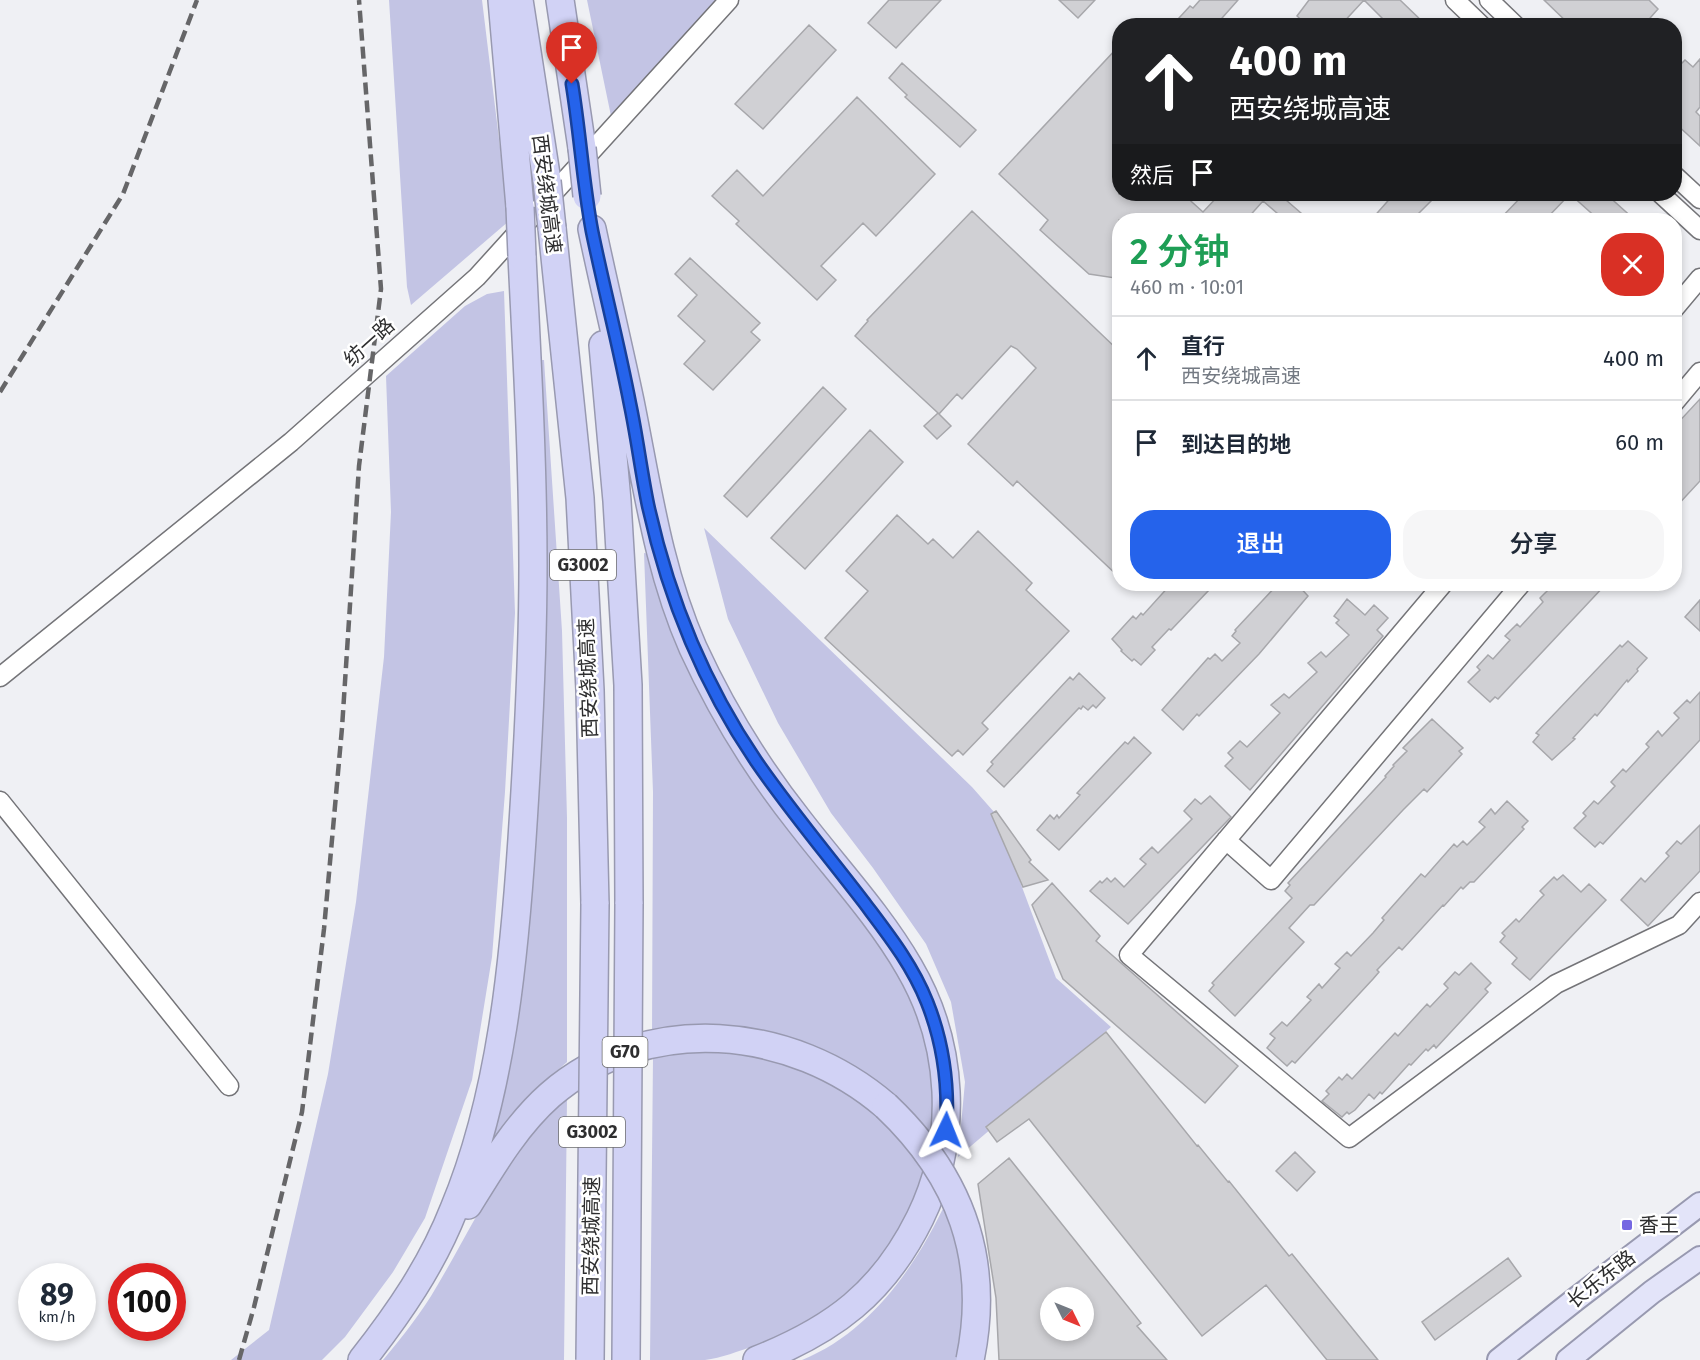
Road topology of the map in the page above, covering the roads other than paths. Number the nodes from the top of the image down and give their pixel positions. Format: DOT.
graph roads {
  1 [pos="502,0"];
  2 [pos="519,0"];
  3 [pos="560,0"];
  4 [pos="729,0"];
  5 [pos="1455,0"];
  6 [pos="1489,0"];
  7 [pos="1474,18"];
  8 [pos="1508,18"];
  9 [pos="1682,182"];
  10 [pos="1700,199"];
  11 [pos="1669,201"];
  12 [pos="1682,213"];
  13 [pos="1682,213"];
  14 [pos="592,229"];
  15 [pos="1700,230"];
  16 [pos="1700,278"];
  17 [pos="1682,299"];
  18 [pos="1700,372"];
  19 [pos="1682,393"];
  20 [pos="1437,591"];
  21 [pos="1515,591"];
  22 [pos="0,677"];
  23 [pos="0,801"];
  24 [pos="1226,840"];
  25 [pos="1700,902"];
  26 [pos="229,1086"];
  27 [pos="1700,1204"];
  28 [pos="436,1250"];
  29 [pos="1700,1258"];
  30 [pos="1500,1358"];
  31 [pos="362,1360"];
  32 [pos="590,1360"];
  33 [pos="626,1360"];
  34 [pos="757,1360"];
  35 [pos="970,1360"];
  36 [pos="1569,1360"];
  1 -- 28 [label="highway, bridge"];
  2 -- 32 [label="highway, 西安绕城高速 / G3002, bridge"];
  3 -- 14 [label="highway, 西安绕城高速 / G3002, bridge"];
  4 -- 22 [label="street, 纺一路"];
  5 -- 7 [label="street"];
  6 -- 8 [label="street"];
  9 -- 10 [label="street"];
  11 -- 13 [label="street"];
  12 -- 15 [label="street"];
  14 -- 33 [label="highway, 西安绕城高速 / G3002, bridge"];
  14 -- 34 [label="highway"];
  16 -- 17 [label="street"];
  18 -- 19 [label="street"];
  20 -- 24 [label="street"];
  21 -- 24 [label="street"];
  23 -- 26 [label="street"];
  24 -- 25 [label="street"];
  27 -- 30 [label="main road, 长乐东路"];
  28 -- 31 [label="highway, G70"];
  28 -- 35 [label="highway, G70, bridge"];
  29 -- 36 [label="main road"];
}
